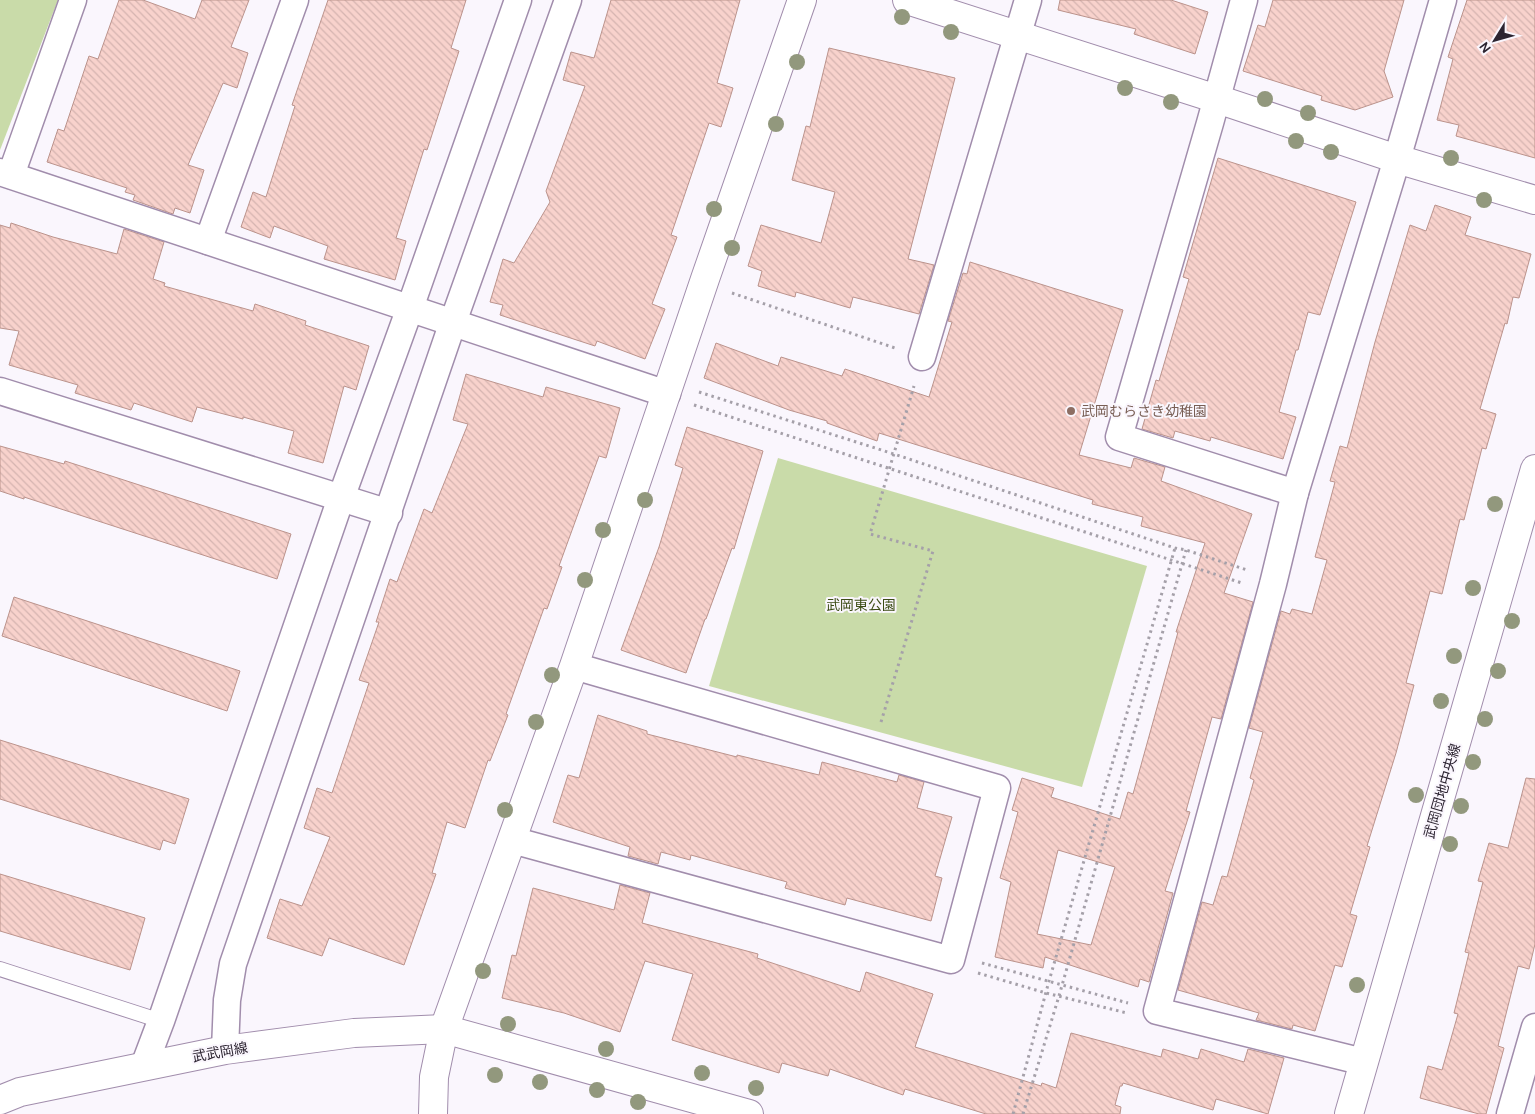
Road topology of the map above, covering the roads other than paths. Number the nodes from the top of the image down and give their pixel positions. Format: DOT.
graph roads {
  1 [pos="73,0"];
  2 [pos="294,0"];
  3 [pos="518,0"];
  4 [pos="568,0"];
  5 [pos="802,0"];
  6 [pos="907,0"];
  7 [pos="1028,0"];
  8 [pos="1244,0"];
  9 [pos="1443,0"];
  10 [pos="1017,35"];
  11 [pos="1217,99"];
  12 [pos="1397,158"];
  13 [pos="5,173"];
  14 [pos="1535,200"];
  15 [pos="208,241"];
  16 [pos="410,308"];
  17 [pos="453,322"];
  18 [pos="922,357"];
  19 [pos="0,391"];
  20 [pos="681,395"];
  21 [pos="1535,469"];
  22 [pos="1295,493"];
  23 [pos="341,498"];
  24 [pos="389,513"];
  25 [pos="574,666"];
  26 [pos="512,840"];
  27 [pos="0,970"];
  28 [pos="161,1021"];
  29 [pos="1535,1027"];
  30 [pos="444,1029"];
  31 [pos="225,1050"];
  32 [pos="1364,1062"];
  33 [pos="144,1066"];
  34 [pos="7,1094"];
  35 [pos="433,1114"];
  36 [pos="749,1114"];
  37 [pos="1349,1114"];
  38 [pos="1510,1114"];
  1 -- 13 [label="street"];
  2 -- 15 [label="street"];
  3 -- 16 [label="street"];
  4 -- 17 [label="street"];
  5 -- 20 [label="street"];
  6 -- 10 [label="street"];
  7 -- 10 [label="street"];
  8 -- 11 [label="street"];
  9 -- 12 [label="street"];
  10 -- 11 [label="street"];
  10 -- 18 [label="street"];
  11 -- 12 [label="street"];
  11 -- 22 [label="street"];
  12 -- 14 [label="street"];
  12 -- 22 [label="street"];
  13 -- 15 [label="street"];
  15 -- 16 [label="street"];
  16 -- 17 [label="street"];
  16 -- 23 [label="street"];
  17 -- 20 [label="street"];
  17 -- 24 [label="street"];
  19 -- 23 [label="street"];
  20 -- 25 [label="street"];
  21 -- 32 [label="street, 武岡団地中央線"];
  22 -- 32 [label="street"];
  23 -- 24 [label="street"];
  23 -- 28 [label="street"];
  24 -- 31 [label="street"];
  25 -- 26 [label="street"];
  25 -- 26 [label="street"];
  26 -- 30 [label="street"];
  27 -- 28 [label="lane"];
  28 -- 33 [label="street"];
  29 -- 38 [label="street"];
  30 -- 31 [label="street, 武武岡線"];
  30 -- 35 [label="street"];
  30 -- 36 [label="street, 武武岡線"];
  31 -- 33 [label="street, 武武岡線"];
  32 -- 37 [label="street, 武岡団地中央線"];
  33 -- 34 [label="street, 武武岡線"];
}
